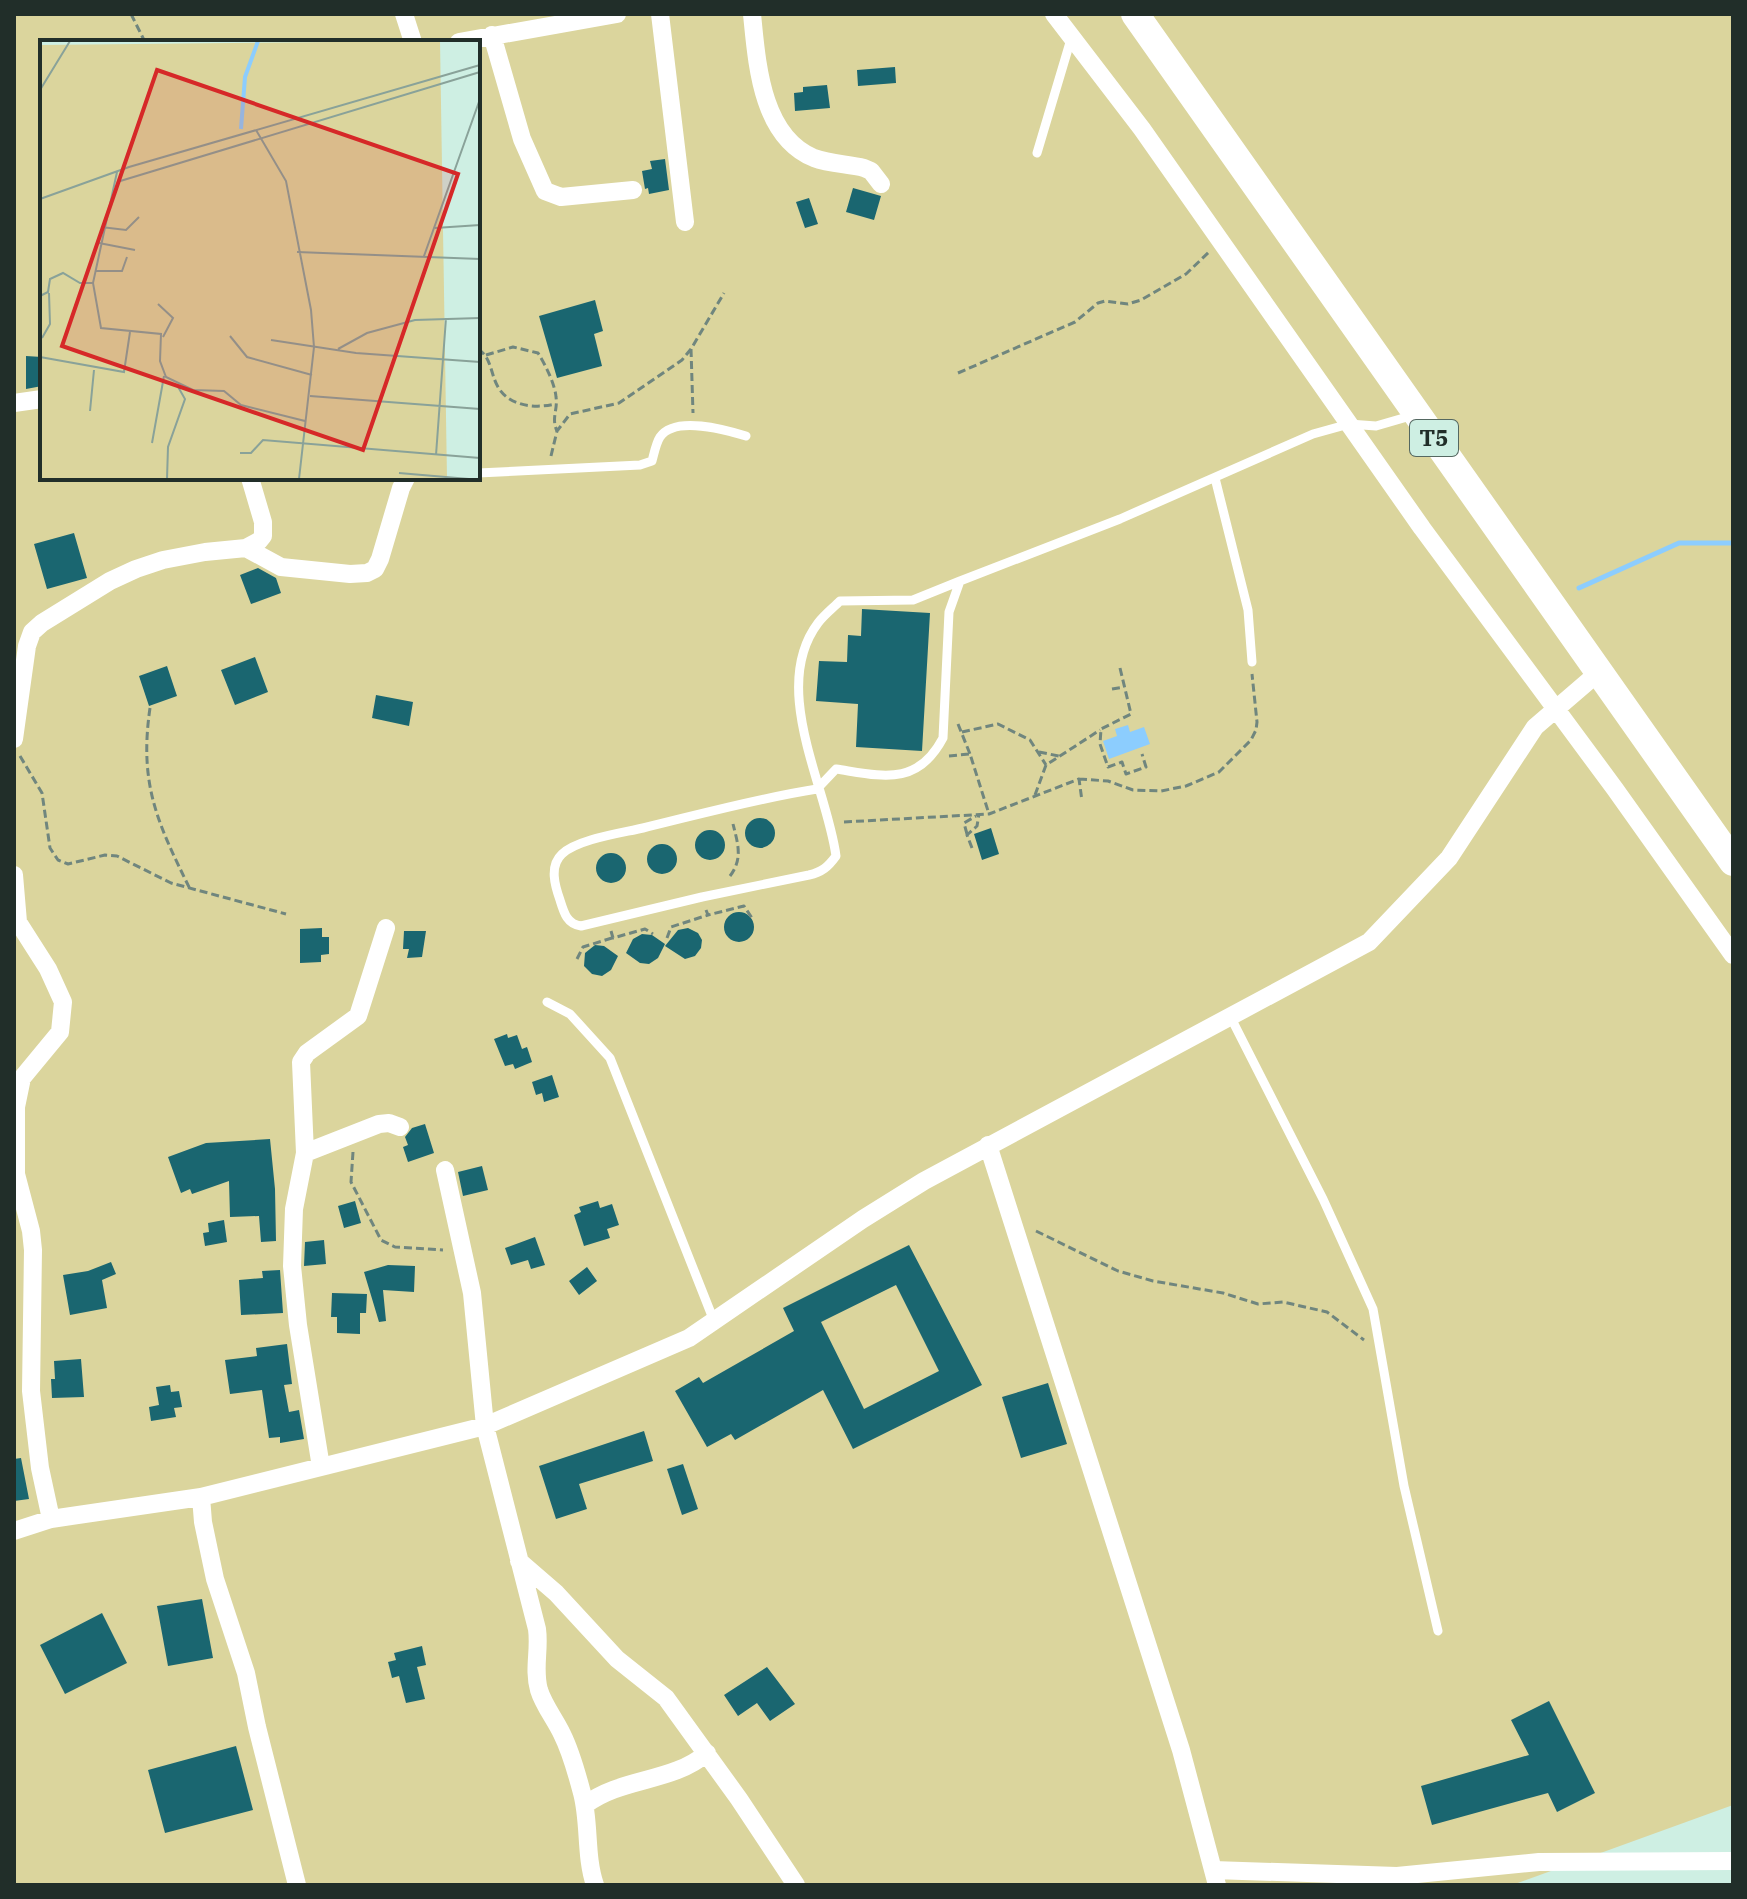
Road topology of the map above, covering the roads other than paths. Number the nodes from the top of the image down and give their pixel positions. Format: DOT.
graph roads {
  1 [pos="404,14"];
  2 [pos="617,14"];
  3 [pos="660,14"];
  4 [pos="752,14"];
  5 [pos="1054,14"];
  6 [pos="1135,14"];
  7 [pos="492,35"];
  8 [pos="1071,39"];
  9 [pos="412,40"];
  10 [pos="468,40"];
  11 [pos="1037,153"];
  12 [pos="881,184"];
  13 [pos="633,190"];
  14 [pos="685,222"];
  15 [pos="40,399"];
  16 [pos="14,403"];
  17 [pos="1417,414"];
  18 [pos="1349,424"];
  19 [pos="746,436"];
  20 [pos="480,473"];
  21 [pos="1215,478"];
  22 [pos="251,480"];
  23 [pos="405,480"];
  24 [pos="246,548"];
  25 [pos="960,581"];
  26 [pos="23,632"];
  27 [pos="1252,662"];
  28 [pos="1599,672"];
  29 [pos="17,703"];
  30 [pos="1555,709"];
  31 [pos="17,747"];
  32 [pos="817,789"];
  33 [pos="1733,862"];
  34 [pos="14,875"];
  35 [pos="386,928"];
  36 [pos="18,930"];
  37 [pos="1733,955"];
  38 [pos="547,1002"];
  39 [pos="1231,1018"];
  40 [pos="400,1127"];
  41 [pos="988,1145"];
  42 [pos="305,1153"];
  43 [pos="445,1170"];
  44 [pos="714,1321"];
  45 [pos="485,1426"];
  46 [pos="321,1467"];
  47 [pos="201,1497"];
  48 [pos="51,1519"];
  49 [pos="14,1531"];
  50 [pos="519,1561"];
  51 [pos="1438,1631"];
  52 [pos="707,1753"];
  53 [pos="585,1805"];
  54 [pos="1733,1861"];
  55 [pos="1215,1878"];
  56 [pos="1399,1880"];
  57 [pos="297,1885"];
  58 [pos="595,1885"];
  59 [pos="796,1885"];
  1 -- 9 [label="street"];
  2 -- 7 [label="street"];
  3 -- 14 [label="street"];
  4 -- 12 [label="street"];
  5 -- 8 [label="street"];
  6 -- 17 [label="highway, T5"];
  7 -- 10 [label="street"];
  7 -- 13 [label="street"];
  8 -- 11 [label="lane"];
  8 -- 18 [label="street"];
  15 -- 16 [label="street"];
  17 -- 18 [label="lane"];
  17 -- 28 [label="highway, T5"];
  18 -- 21 [label="lane"];
  18 -- 30 [label="street"];
  19 -- 20 [label="lane"];
  21 -- 25 [label="lane"];
  21 -- 27 [label="lane"];
  22 -- 24 [label="street"];
  23 -- 24 [label="street"];
  24 -- 26 [label="street"];
  25 -- 32 [label="lane"];
  25 -- 32 [label="lane"];
  26 -- 29 [label="street"];
  28 -- 30 [label="street"];
  28 -- 33 [label="highway, T5"];
  29 -- 31 [label="street"];
  30 -- 37 [label="street"];
  30 -- 39 [label="street"];
  32 -- 32 [label="lane"];
  34 -- 36 [label="street"];
  35 -- 42 [label="street"];
  36 -- 48 [label="street"];
  38 -- 44 [label="lane"];
  39 -- 41 [label="street"];
  39 -- 51 [label="lane"];
  40 -- 42 [label="street"];
  41 -- 44 [label="street"];
  41 -- 55 [label="street"];
  42 -- 46 [label="street"];
  43 -- 45 [label="street"];
  44 -- 45 [label="street"];
  45 -- 46 [label="street"];
  45 -- 50 [label="street"];
  46 -- 47 [label="street"];
  47 -- 48 [label="street"];
  47 -- 57 [label="street"];
  48 -- 49 [label="street"];
  50 -- 52 [label="street"];
  50 -- 53 [label="street"];
  52 -- 53 [label="street"];
  52 -- 59 [label="street"];
  53 -- 58 [label="street"];
  54 -- 56 [label="street"];
  55 -- 56 [label="street"];
}
